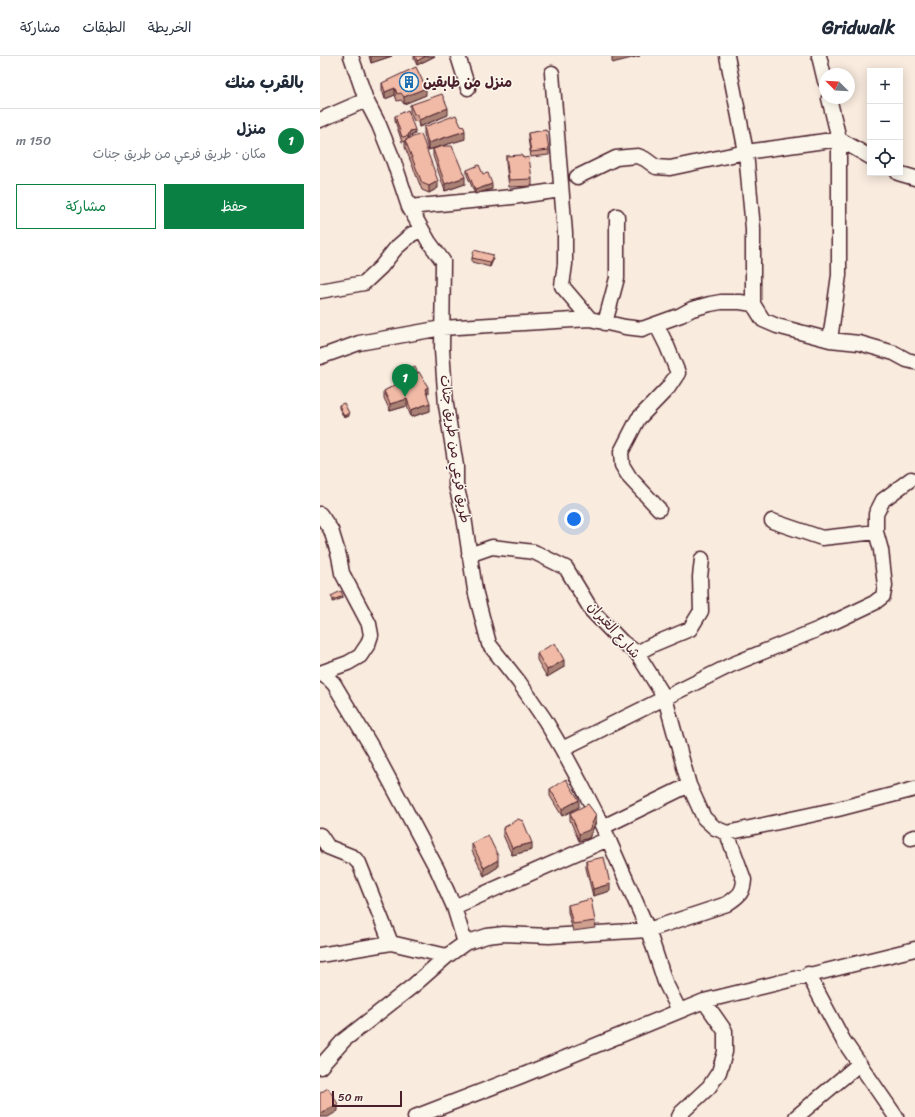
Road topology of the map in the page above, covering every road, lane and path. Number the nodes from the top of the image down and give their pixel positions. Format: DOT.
graph roads {
  1 [pos="351,56"];
  2 [pos="458,56"];
  3 [pos="726,56"];
  4 [pos="819,56"];
  5 [pos="822,68"];
  6 [pos="552,73"];
  7 [pos="468,88"];
  8 [pos="366,100"];
  9 [pos="830,104"];
  10 [pos="320,120"];
  11 [pos="839,140"];
  12 [pos="746,152"];
  13 [pos="867,155"];
  14 [pos="903,174"];
  15 [pos="577,177"];
  16 [pos="915,178"];
  17 [pos="562,190"];
  18 [pos="408,207"];
  19 [pos="617,216"];
  20 [pos="422,230"];
  21 [pos="320,291"];
  22 [pos="753,304"];
  23 [pos="590,319"];
  24 [pos="605,323"];
  25 [pos="656,324"];
  26 [pos="442,328"];
  27 [pos="830,340"];
  28 [pos="320,357"];
  29 [pos="915,362"];
  30 [pos="911,478"];
  31 [pos="659,509"];
  32 [pos="320,514"];
  33 [pos="772,521"];
  34 [pos="876,532"];
  35 [pos="469,555"];
  36 [pos="702,559"];
  37 [pos="637,653"];
  38 [pos="322,677"];
  39 [pos="665,698"];
  40 [pos="562,749"];
  41 [pos="689,785"];
  42 [pos="915,789"];
  43 [pos="606,833"];
  44 [pos="727,833"];
  45 [pos="320,835"];
  46 [pos="454,906"];
  47 [pos="648,930"];
  48 [pos="391,943"];
  49 [pos="465,943"];
  50 [pos="915,949"];
  51 [pos="320,955"];
  52 [pos="447,956"];
  53 [pos="808,974"];
  54 [pos="704,1001"];
  55 [pos="679,1010"];
  56 [pos="859,1064"];
  57 [pos="320,1067"];
  58 [pos="415,1117"];
  59 [pos="679,1117"];
  60 [pos="796,1117"];
  61 [pos="896,1117"];
  1 -- 8 [label="street, طريق فرعي من طريق جنات"];
  2 -- 7 [label="street"];
  3 -- 12 [label="street"];
  4 -- 5 [label="street"];
  6 -- 17 [label="street"];
  8 -- 10 [label="street"];
  8 -- 18 [label="street, طريق فرعي من طريق جنات"];
  9 -- 11 [label="street"];
  11 -- 12 [label="street"];
  11 -- 13 [label="street"];
  11 -- 27 [label="street"];
  12 -- 15 [label="street"];
  12 -- 22 [label="street"];
  14 -- 16 [label="street"];
  17 -- 18 [label="street"];
  17 -- 23 [label="street"];
  18 -- 20 [label="street, طريق فرعي من طريق جنات"];
  19 -- 24 [label="street"];
  20 -- 21 [label="street"];
  20 -- 26 [label="street, طريق فرعي من طريق جنات"];
  22 -- 25 [label="street"];
  22 -- 27 [label="street"];
  23 -- 24 [label="street"];
  23 -- 26 [label="street"];
  24 -- 25 [label="street"];
  25 -- 31 [label="street"];
  26 -- 28 [label="street"];
  26 -- 35 [label="street, طريق فرعي من طريق جنات"];
  27 -- 29 [label="street"];
  30 -- 34 [label="street"];
  32 -- 38 [label="street"];
  33 -- 34 [label="street"];
  34 -- 39 [label="street"];
  35 -- 37 [label="street, شارع الغيران"];
  35 -- 40 [label="street, طريق فرعي من طريق جنات"];
  36 -- 37 [label="street"];
  37 -- 39 [label="street, شارع الغيران"];
  38 -- 46 [label="street"];
  39 -- 40 [label="street"];
  39 -- 41 [label="street, شارع الغيران"];
  40 -- 43 [label="street, طريق فرعي من طريق جنات"];
  41 -- 43 [label="street"];
  41 -- 44 [label="street, شارع الغيران"];
  42 -- 44 [label="street"];
  43 -- 46 [label="street"];
  43 -- 47 [label="street, طريق فرعي من طريق جنات"];
  44 -- 47 [label="street"];
  45 -- 48 [label="street"];
  46 -- 49 [label="street"];
  47 -- 49 [label="street"];
  47 -- 55 [label="street, طريق فرعي من طريق جنات"];
  48 -- 51 [label="street"];
  48 -- 52 [label="street"];
  49 -- 52 [label="street"];
  50 -- 53 [label="street"];
  52 -- 57 [label="street"];
  53 -- 54 [label="street"];
  53 -- 56 [label="street"];
  54 -- 55 [label="street"];
  54 -- 59 [label="street"];
  55 -- 58 [label="street"];
  56 -- 60 [label="street"];
  56 -- 61 [label="street"];
}
